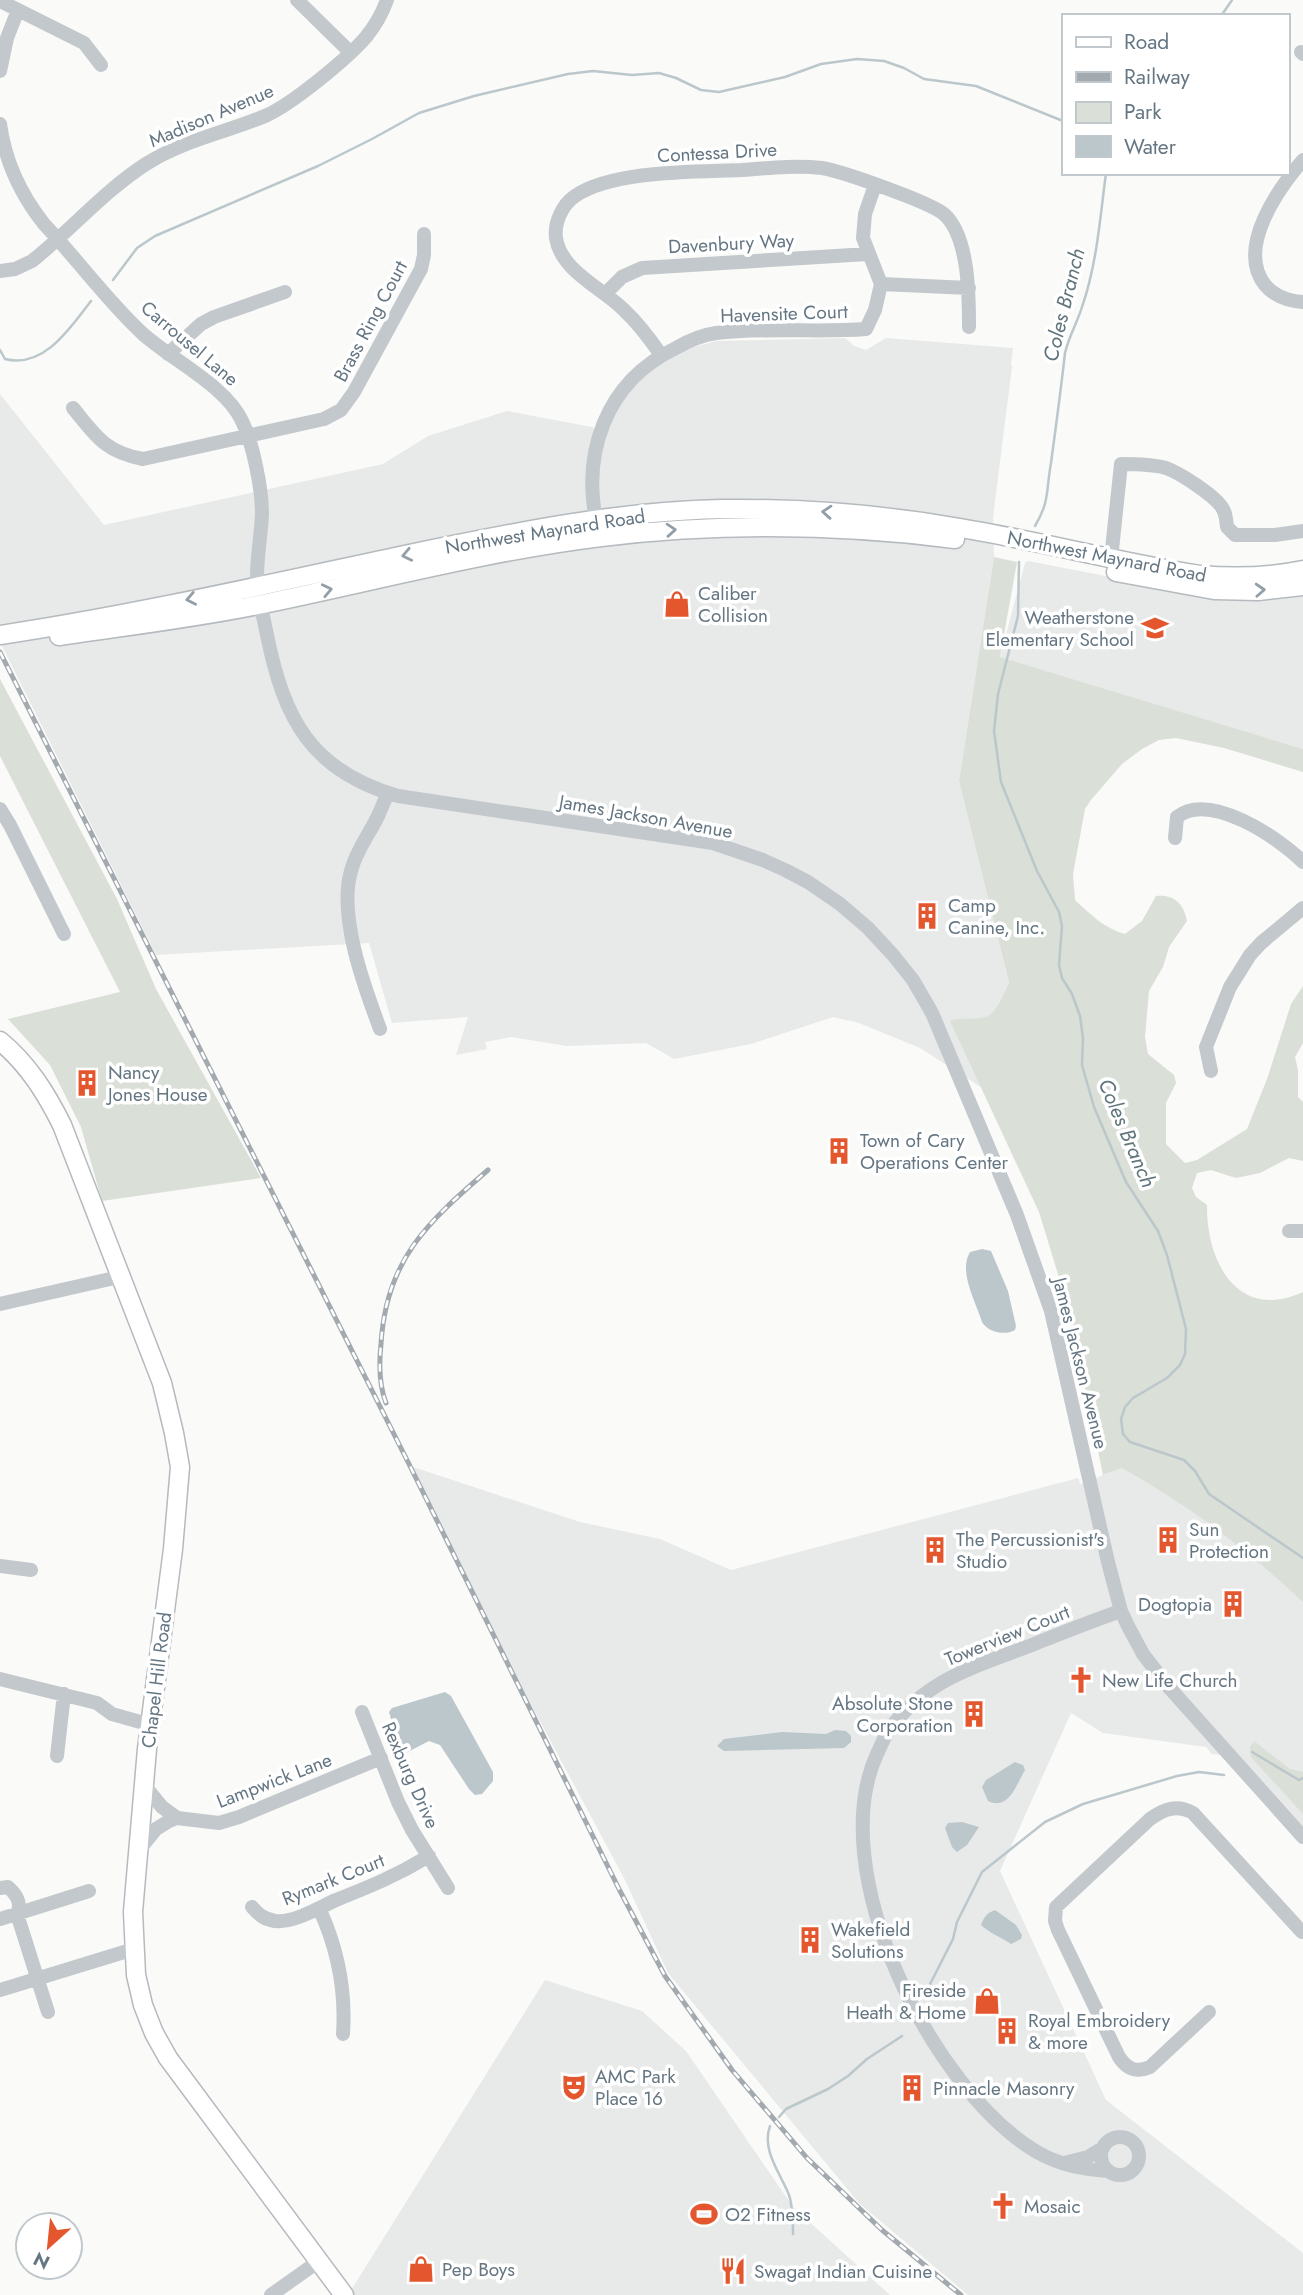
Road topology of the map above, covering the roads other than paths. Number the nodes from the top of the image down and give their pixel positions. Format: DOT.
graph roads {
  1 [pos="297,0"];
  2 [pos="387,0"];
  3 [pos="0,1"];
  4 [pos="18,10"];
  5 [pos="350,52"];
  6 [pos="101,65"];
  7 [pos="0,71"];
  8 [pos="0,124"];
  9 [pos="1303,160"];
  10 [pos="875,185"];
  11 [pos="424,234"];
  12 [pos="58,239"];
  13 [pos="868,254"];
  14 [pos="0,271"];
  15 [pos="881,284"];
  16 [pos="969,288"];
  17 [pos="285,292"];
  18 [pos="606,293"];
  19 [pos="1303,302"];
  20 [pos="969,327"];
  21 [pos="168,354"];
  22 [pos="661,355"];
  23 [pos="73,408"];
  24 [pos="248,437"];
  25 [pos="595,519"];
  26 [pos="1303,531"];
  27 [pos="600,537"];
  28 [pos="1111,559"];
  29 [pos="1303,569"];
  30 [pos="258,585"];
  31 [pos="1303,586"];
  32 [pos="260,605"];
  33 [pos="40,634"];
  34 [pos="0,635"];
  35 [pos="0,645"];
  36 [pos="388,793"];
  37 [pos="0,808"];
  38 [pos="6,832"];
  39 [pos="1175,838"];
  40 [pos="1303,862"];
  41 [pos="1303,908"];
  42 [pos="64,934"];
  43 [pos="380,1029"];
  44 [pos="0,1041"];
  45 [pos="1211,1071"];
  46 [pos="119,1277"];
  47 [pos="0,1304"];
  48 [pos="0,1566"];
  49 [pos="31,1570"];
  50 [pos="1121,1611"];
  51 [pos="0,1679"];
  52 [pos="64,1694"];
  53 [pos="362,1712"];
  54 [pos="151,1725"];
  55 [pos="57,1756"];
  56 [pos="381,1758"];
  57 [pos="144,1785"];
  58 [pos="177,1818"];
  59 [pos="1303,1837"];
  60 [pos="139,1850"];
  61 [pos="429,1856"];
  62 [pos="0,1888"];
  63 [pos="448,1888"];
  64 [pos="89,1891"];
  65 [pos="252,1907"];
  66 [pos="319,1908"];
  67 [pos="17,1914"];
  68 [pos="0,1919"];
  69 [pos="1302,1931"];
  70 [pos="134,1949"];
  71 [pos="38,1978"];
  72 [pos="0,1990"];
  73 [pos="48,2012"];
  74 [pos="1209,2012"];
  75 [pos="343,2035"];
  76 [pos="1102,2148"];
  77 [pos="1063,2163"];
  78 [pos="1108,2171"];
  79 [pos="319,2261"];
  80 [pos="271,2295"];
  81 [pos="344,2295"];
  1 -- 5 [label="street"];
  2 -- 5 [label="street, Madison Avenue"];
  3 -- 4 [label="street"];
  4 -- 6 [label="street"];
  4 -- 7 [label="street"];
  5 -- 12 [label="street, Madison Avenue"];
  8 -- 12 [label="street, Carrousel Lane"];
  9 -- 19 [label="street"];
  10 -- 13 [label="street"];
  10 -- 16 [label="street, Contessa Drive"];
  10 -- 18 [label="street, Contessa Drive"];
  11 -- 24 [label="street, Brass Ring Court"];
  12 -- 14 [label="street, Madison Avenue"];
  12 -- 21 [label="street, Carrousel Lane"];
  13 -- 15 [label="street"];
  13 -- 18 [label="street, Davenbury Way"];
  15 -- 16 [label="street"];
  15 -- 22 [label="street, Havensite Court"];
  16 -- 20 [label="street, Contessa Drive"];
  17 -- 21 [label="street"];
  18 -- 22 [label="street, Contessa Drive"];
  21 -- 24 [label="street, Carrousel Lane"];
  22 -- 25 [label="street, Havensite Court"];
  23 -- 24 [label="street, Brass Ring Court"];
  24 -- 30 [label="street, Carrousel Lane"];
  25 -- 27 [label="street, Havensite Court"];
  28 -- 25 [label="main road, Northwest Maynard Road, one-way"];
  25 -- 30 [label="main road, Northwest Maynard Road, one-way"];
  26 -- 28 [label="street"];
  27 -- 31 [label="main road, Northwest Maynard Road, one-way"];
  32 -- 27 [label="main road, Northwest Maynard Road, one-way"];
  28 -- 29 [label="main road, Northwest Maynard Road"];
  30 -- 32 [label="street, James Jackson Avenue"];
  30 -- 33 [label="main road, Northwest Maynard Road, one-way"];
  32 -- 33 [label="main road, Northwest Maynard Road"];
  32 -- 36 [label="street, James Jackson Avenue"];
  33 -- 34 [label="main road, Northwest Maynard Road"];
  33 -- 35 [label="main road, Northwest Maynard Road"];
  36 -- 43 [label="street"];
  36 -- 50 [label="street, James Jackson Avenue"];
  37 -- 38 [label="street"];
  38 -- 42 [label="street"];
  39 -- 40 [label="street"];
  41 -- 45 [label="street"];
  44 -- 46 [label="main road, Chapel Hill Road"];
  46 -- 47 [label="street"];
  46 -- 54 [label="main road, Chapel Hill Road"];
  48 -- 49 [label="street"];
  50 -- 59 [label="street, James Jackson Avenue"];
  50 -- 77 [label="street, Towerview Court"];
  51 -- 52 [label="street"];
  52 -- 54 [label="street"];
  52 -- 55 [label="street"];
  53 -- 56 [label="street, Rexburg Drive"];
  54 -- 57 [label="main road, Chapel Hill Road"];
  56 -- 58 [label="street, Lampwick Lane"];
  56 -- 61 [label="street, Rexburg Drive"];
  57 -- 58 [label="street"];
  57 -- 60 [label="main road, Chapel Hill Road"];
  58 -- 60 [label="street"];
  60 -- 70 [label="main road, Chapel Hill Road"];
  61 -- 63 [label="street, Rexburg Drive"];
  61 -- 66 [label="street, Rymark Court"];
  62 -- 67 [label="street"];
  64 -- 67 [label="street"];
  65 -- 66 [label="street, Rymark Court"];
  66 -- 75 [label="street"];
  67 -- 68 [label="street"];
  67 -- 71 [label="street"];
  69 -- 74 [label="street"];
  70 -- 71 [label="street"];
  70 -- 79 [label="main road, Chapel Hill Road"];
  71 -- 72 [label="street"];
  71 -- 73 [label="street"];
  76 -- 77 [label="street"];
  76 -- 78 [label="street"];
  76 -- 78 [label="street"];
  77 -- 78 [label="street, Towerview Court"];
  79 -- 80 [label="street"];
  79 -- 81 [label="main road, Chapel Hill Road"];
}
